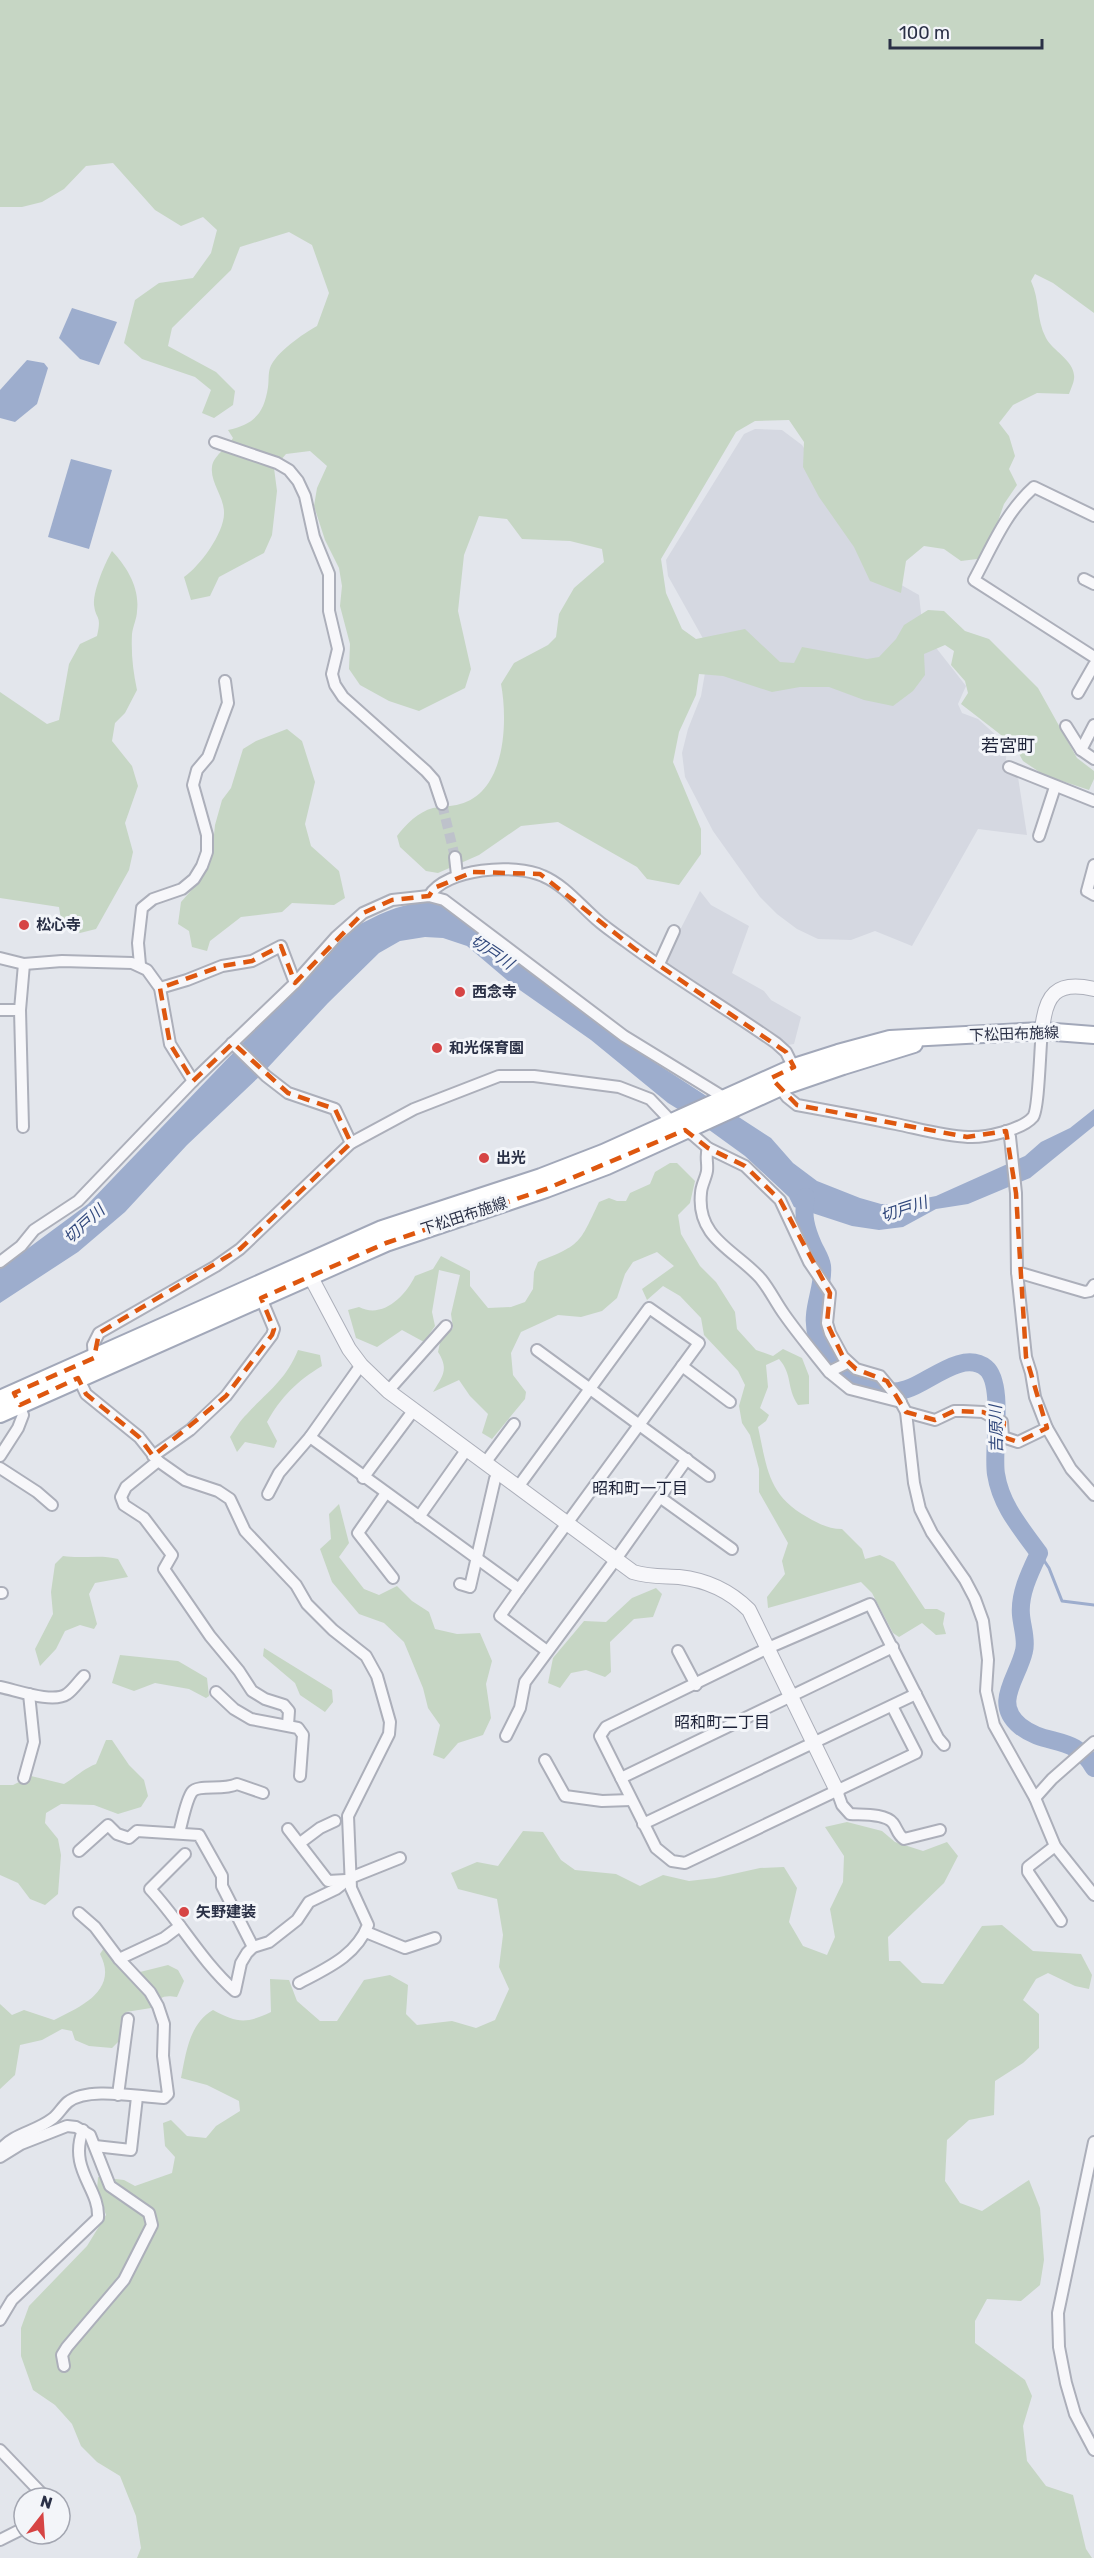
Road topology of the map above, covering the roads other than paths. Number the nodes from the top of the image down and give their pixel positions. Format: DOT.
graph roads {
  1 [pos="215,442"];
  2 [pos="1094,516"];
  3 [pos="1094,657"];
  4 [pos="1094,665"];
  5 [pos="225,681"];
  6 [pos="1078,693"];
  7 [pos="1094,725"];
  8 [pos="1066,726"];
  9 [pos="1081,750"];
  10 [pos="1094,759"];
  11 [pos="1009,767"];
  12 [pos="1055,788"];
  13 [pos="1094,801"];
  14 [pos="442,804"];
  15 [pos="1039,836"];
  16 [pos="455,857"];
  17 [pos="1094,865"];
  18 [pos="457,875"];
  19 [pos="1094,895"];
  20 [pos="429,896"];
  21 [pos="674,931"];
  22 [pos="0,958"];
  23 [pos="24,964"];
  24 [pos="659,964"];
  25 [pos="140,965"];
  26 [pos="295,983"];
  27 [pos="160,988"];
  28 [pos="1094,989"];
  29 [pos="0,1010"];
  30 [pos="20,1010"];
  31 [pos="1042,1031"];
  32 [pos="1094,1035"];
  33 [pos="234,1045"];
  34 [pos="797,1074"];
  35 [pos="193,1081"];
  36 [pos="777,1083"];
  37 [pos="726,1102"];
  38 [pos="681,1124"];
  39 [pos="23,1127"];
  40 [pos="1006,1131"];
  41 [pos="351,1143"];
  42 [pos="708,1148"];
  43 [pos="0,1262"];
  44 [pos="307,1269"];
  45 [pos="1017,1272"];
  46 [pos="1094,1285"];
  47 [pos="261,1298"];
  48 [pos="446,1326"];
  49 [pos="537,1350"];
  50 [pos="94,1358"];
  51 [pos="848,1363"];
  52 [pos="361,1365"];
  53 [pos="682,1366"];
  54 [pos="829,1372"];
  55 [pos="76,1373"];
  56 [pos="591,1389"];
  57 [pos="388,1390"];
  58 [pos="11,1399"];
  59 [pos="730,1402"];
  60 [pos="902,1404"];
  61 [pos="413,1411"];
  62 [pos="0,1414"];
  63 [pos="514,1424"];
  64 [pos="640,1425"];
  65 [pos="1047,1428"];
  66 [pos="310,1437"];
  67 [pos="467,1449"];
  68 [pos="0,1456"];
  69 [pos="155,1459"];
  70 [pos="687,1459"];
  71 [pos="485,1463"];
  72 [pos="0,1468"];
  73 [pos="499,1473"];
  74 [pos="710,1476"];
  75 [pos="363,1478"];
  76 [pos="518,1487"];
  77 [pos="386,1493"];
  78 [pos="268,1494"];
  79 [pos="1094,1495"];
  80 [pos="660,1498"];
  81 [pos="52,1505"];
  82 [pos="419,1516"];
  83 [pos="567,1523"];
  84 [pos="732,1549"];
  85 [pos="477,1559"];
  86 [pos="616,1559"];
  87 [pos="393,1578"];
  88 [pos="460,1584"];
  89 [pos="519,1589"];
  90 [pos="893,1647"];
  91 [pos="768,1648"];
  92 [pos="547,1651"];
  93 [pos="678,1651"];
  94 [pos="84,1676"];
  95 [pos="696,1685"];
  96 [pos="0,1687"];
  97 [pos="216,1692"];
  98 [pos="29,1694"];
  99 [pos="916,1694"];
  100 [pos="790,1695"];
  101 [pos="892,1706"];
  102 [pos="288,1725"];
  103 [pos="506,1736"];
  104 [pos="814,1742"];
  105 [pos="944,1745"];
  106 [pos="1086,1748"];
  107 [pos="545,1760"];
  108 [pos="300,1776"];
  109 [pos="24,1778"];
  110 [pos="621,1778"];
  111 [pos="837,1791"];
  112 [pos="263,1793"];
  113 [pos="1035,1798"];
  114 [pos="631,1800"];
  115 [pos="335,1821"];
  116 [pos="643,1824"];
  117 [pos="288,1829"];
  118 [pos="940,1830"];
  119 [pos="179,1833"];
  120 [pos="300,1843"];
  121 [pos="1055,1846"];
  122 [pos="79,1851"];
  123 [pos="185,1854"];
  124 [pos="400,1858"];
  125 [pos="348,1879"];
  126 [pos="1094,1895"];
  127 [pos="79,1913"];
  128 [pos="1061,1921"];
  129 [pos="180,1926"];
  130 [pos="366,1932"];
  131 [pos="435,1938"];
  132 [pos="253,1947"];
  133 [pos="119,1959"];
  134 [pos="299,1983"];
  135 [pos="128,2019"];
  136 [pos="118,2095"];
  137 [pos="137,2097"];
  138 [pos="83,2130"];
  139 [pos="1094,2142"];
  140 [pos="95,2146"];
  141 [pos="0,2150"];
  142 [pos="0,2157"];
  143 [pos="0,2320"];
  144 [pos="64,2366"];
  145 [pos="1094,2450"];
  146 [pos="0,2451"];
  147 [pos="34,2486"];
  1 -- 14 [label="street"];
  2 -- 3 [label="street"];
  4 -- 6 [label="street"];
  5 -- 25 [label="street"];
  7 -- 9 [label="street"];
  8 -- 9 [label="street"];
  9 -- 10 [label="street"];
  11 -- 12 [label="street"];
  12 -- 13 [label="street"];
  12 -- 15 [label="street"];
  16 -- 18 [label="street"];
  17 -- 19 [label="street"];
  18 -- 20 [label="street"];
  18 -- 24 [label="street"];
  20 -- 26 [label="street"];
  20 -- 37 [label="street"];
  21 -- 24 [label="street"];
  22 -- 23 [label="street"];
  23 -- 25 [label="street"];
  23 -- 30 [label="street"];
  24 -- 34 [label="street"];
  25 -- 27 [label="street"];
  26 -- 27 [label="street"];
  26 -- 33 [label="street"];
  27 -- 35 [label="street"];
  28 -- 31 [label="street"];
  29 -- 30 [label="street"];
  30 -- 39 [label="street"];
  31 -- 32 [label="main road, 下松田布施線"];
  31 -- 34 [label="main road, 下松田布施線"];
  31 -- 40 [label="street"];
  33 -- 35 [label="street"];
  33 -- 41 [label="street"];
  34 -- 36 [label="main road, 下松田布施線"];
  35 -- 43 [label="street"];
  36 -- 37 [label="main road, 下松田布施線"];
  36 -- 40 [label="street"];
  37 -- 38 [label="main road, 下松田布施線"];
  38 -- 41 [label="street"];
  38 -- 42 [label="street"];
  38 -- 44 [label="main road, 下松田布施線"];
  40 -- 45 [label="street"];
  41 -- 50 [label="street"];
  42 -- 51 [label="street"];
  42 -- 54 [label="street"];
  44 -- 47 [label="main road, 下松田布施線"];
  44 -- 50 [label="main road, 下松田布施線"];
  44 -- 52 [label="street"];
  45 -- 46 [label="street"];
  45 -- 65 [label="street"];
  47 -- 55 [label="main road, 下松田布施線"];
  47 -- 69 [label="street"];
  48 -- 57 [label="street"];
  49 -- 56 [label="street"];
  50 -- 55 [label="main road, 下松田布施線"];
  51 -- 54 [label="street"];
  51 -- 60 [label="street"];
  52 -- 57 [label="street"];
  52 -- 66 [label="street"];
  53 -- 56 [label="street"];
  53 -- 59 [label="street"];
  53 -- 64 [label="street"];
  54 -- 60 [label="street"];
  55 -- 58 [label="main road, 下松田布施線"];
  55 -- 69 [label="street"];
  56 -- 64 [label="street"];
  56 -- 76 [label="street"];
  57 -- 61 [label="street"];
  58 -- 62 [label="main road, 下松田布施線"];
  58 -- 68 [label="street"];
  60 -- 65 [label="street"];
  60 -- 113 [label="street"];
  61 -- 67 [label="street"];
  61 -- 75 [label="street"];
  63 -- 71 [label="street"];
  64 -- 70 [label="street"];
  64 -- 83 [label="street"];
  65 -- 79 [label="street"];
  66 -- 75 [label="street"];
  66 -- 78 [label="street"];
  67 -- 71 [label="street"];
  67 -- 82 [label="street"];
  69 -- 102 [label="street"];
  69 -- 125 [label="street"];
  70 -- 74 [label="street"];
  70 -- 80 [label="street"];
  71 -- 73 [label="street"];
  72 -- 81 [label="street"];
  73 -- 76 [label="street"];
  73 -- 85 [label="street"];
  75 -- 77 [label="street"];
  76 -- 83 [label="street"];
  77 -- 82 [label="street"];
  77 -- 87 [label="street"];
  80 -- 84 [label="street"];
  80 -- 86 [label="street"];
  82 -- 85 [label="street"];
  83 -- 86 [label="street"];
  83 -- 89 [label="street"];
  85 -- 88 [label="street"];
  85 -- 89 [label="street"];
  86 -- 91 [label="street"];
  86 -- 92 [label="street"];
  89 -- 92 [label="street"];
  90 -- 91 [label="street"];
  90 -- 99 [label="street"];
  90 -- 100 [label="street"];
  91 -- 95 [label="street"];
  91 -- 100 [label="street"];
  92 -- 103 [label="street"];
  93 -- 95 [label="street"];
  94 -- 98 [label="street"];
  95 -- 110 [label="street"];
  96 -- 98 [label="street"];
  97 -- 102 [label="street"];
  98 -- 109 [label="street"];
  99 -- 101 [label="street"];
  99 -- 105 [label="street"];
  100 -- 104 [label="street"];
  100 -- 110 [label="street"];
  101 -- 104 [label="street"];
  101 -- 111 [label="street"];
  102 -- 108 [label="street"];
  104 -- 111 [label="street"];
  104 -- 116 [label="street"];
  106 -- 113 [label="street"];
  107 -- 114 [label="street"];
  110 -- 114 [label="street"];
  111 -- 116 [label="street"];
  111 -- 118 [label="street"];
  112 -- 119 [label="street"];
  113 -- 121 [label="street"];
  114 -- 116 [label="street"];
  115 -- 120 [label="street"];
  117 -- 120 [label="street"];
  119 -- 122 [label="street"];
  119 -- 132 [label="street"];
  120 -- 125 [label="street"];
  121 -- 126 [label="street"];
  121 -- 128 [label="street"];
  123 -- 129 [label="street"];
  124 -- 125 [label="street"];
  125 -- 130 [label="street"];
  125 -- 132 [label="street"];
  127 -- 133 [label="street"];
  129 -- 132 [label="street"];
  129 -- 133 [label="street"];
  130 -- 131 [label="street"];
  130 -- 134 [label="street"];
  133 -- 137 [label="street"];
  135 -- 136 [label="street"];
  136 -- 137 [label="street"];
  136 -- 141 [label="street"];
  137 -- 140 [label="street"];
  138 -- 140 [label="street"];
  138 -- 142 [label="street"];
  138 -- 143 [label="street"];
  139 -- 145 [label="street"];
  140 -- 144 [label="street"];
  146 -- 147 [label="street"];
}
